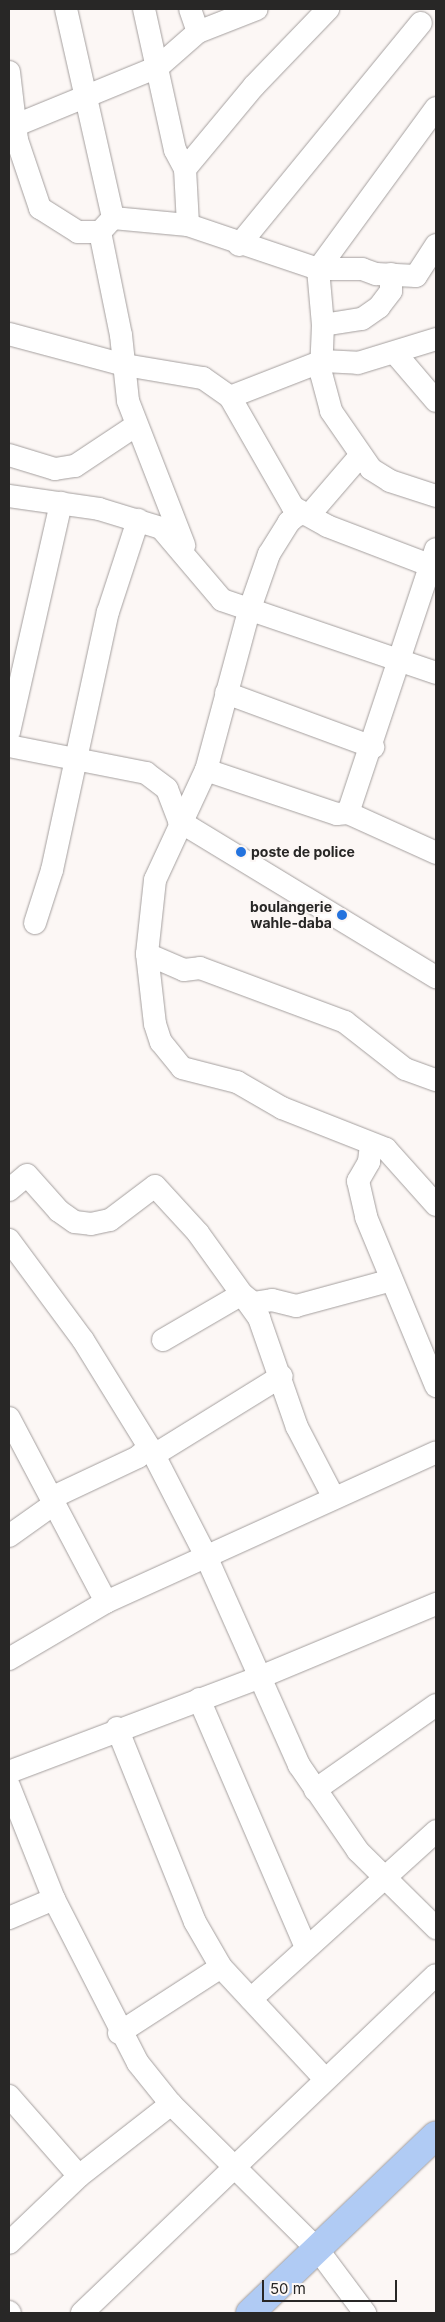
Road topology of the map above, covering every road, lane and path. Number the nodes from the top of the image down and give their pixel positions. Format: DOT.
graph roads {
  1 [pos="66,9"];
  2 [pos="144,9"];
  3 [pos="190,9"];
  4 [pos="257,9"];
  5 [pos="328,9"];
  6 [pos="423,20"];
  7 [pos="198,32"];
  8 [pos="158,67"];
  9 [pos="9,72"];
  10 [pos="88,95"];
  11 [pos="436,108"];
  12 [pos="12,127"];
  13 [pos="185,169"];
  14 [pos="107,225"];
  15 [pos="188,225"];
  16 [pos="238,245"];
  17 [pos="436,245"];
  18 [pos="318,269"];
  19 [pos="391,274"];
  20 [pos="426,277"];
  21 [pos="323,325"];
  22 [pos="9,334"];
  23 [pos="436,339"];
  24 [pos="395,353"];
  25 [pos="323,361"];
  26 [pos="125,365"];
  27 [pos="230,397"];
  28 [pos="436,401"];
  29 [pos="135,426"];
  30 [pos="9,455"];
  31 [pos="360,456"];
  32 [pos="30,462"];
  33 [pos="436,496"];
  34 [pos="17,497"];
  35 [pos="61,503"];
  36 [pos="312,514"];
  37 [pos="138,520"];
  38 [pos="433,557"];
  39 [pos="191,561"];
  40 [pos="249,611"];
  41 [pos="403,659"];
  42 [pos="436,672"];
  43 [pos="226,693"];
  44 [pos="9,732"];
  45 [pos="9,746"];
  46 [pos="373,747"];
  47 [pos="77,757"];
  48 [pos="206,770"];
  49 [pos="348,813"];
  50 [pos="179,821"];
  51 [pos="434,845"];
  52 [pos="35,923"];
  53 [pos="148,954"];
  54 [pos="436,976"];
  55 [pos="436,1080"];
  56 [pos="371,1145"];
  57 [pos="9,1190"];
  58 [pos="436,1205"];
  59 [pos="9,1240"];
  60 [pos="392,1280"];
  61 [pos="242,1294"];
  62 [pos="163,1340"];
  63 [pos="282,1376"];
  64 [pos="436,1386"];
  65 [pos="12,1433"];
  66 [pos="151,1451"];
  67 [pos="436,1452"];
  68 [pos="334,1498"];
  69 [pos="52,1501"];
  70 [pos="9,1536"];
  71 [pos="206,1556"];
  72 [pos="106,1602"];
  73 [pos="432,1611"];
  74 [pos="9,1658"];
  75 [pos="258,1678"];
  76 [pos="199,1699"];
  77 [pos="436,1705"];
  78 [pos="117,1728"];
  79 [pos="9,1772"];
  80 [pos="9,1786"];
  81 [pos="315,1790"];
  82 [pos="15,1822"];
  83 [pos="436,1831"];
  84 [pos="386,1878"];
  85 [pos="54,1899"];
  86 [pos="9,1918"];
  87 [pos="436,1928"];
  88 [pos="305,1945"];
  89 [pos="220,1967"];
  90 [pos="436,1975"];
  91 [pos="251,1999"];
  92 [pos="119,2033"];
  93 [pos="325,2079"];
  94 [pos="11,2103"];
  95 [pos="171,2104"];
  96 [pos="436,2134"];
  97 [pos="238,2168"];
  98 [pos="79,2176"];
  99 [pos="9,2243"];
  100 [pos="318,2250"];
  101 [pos="82,2313"];
  102 [pos="250,2313"];
  103 [pos="365,2313"];
  1 -- 10 [label="street"];
  2 -- 8 [label="street"];
  3 -- 7 [label="street"];
  4 -- 7 [label="street"];
  5 -- 13 [label="street"];
  6 -- 16 [label="street"];
  7 -- 8 [label="street"];
  8 -- 10 [label="street"];
  8 -- 13 [label="street"];
  9 -- 12 [label="street"];
  10 -- 12 [label="street"];
  10 -- 14 [label="street"];
  11 -- 18 [label="street"];
  12 -- 14 [label="street"];
  13 -- 15 [label="street"];
  14 -- 15 [label="street"];
  14 -- 26 [label="street"];
  15 -- 16 [label="street"];
  16 -- 18 [label="street"];
  17 -- 20 [label="street"];
  18 -- 19 [label="street"];
  18 -- 21 [label="street"];
  19 -- 20 [label="street"];
  19 -- 21 [label="street"];
  21 -- 25 [label="street"];
  22 -- 26 [label="street"];
  23 -- 24 [label="street"];
  24 -- 25 [label="street"];
  24 -- 28 [label="street"];
  25 -- 27 [label="street"];
  25 -- 31 [label="street"];
  26 -- 27 [label="street"];
  26 -- 29 [label="street"];
  27 -- 36 [label="street"];
  29 -- 32 [label="street"];
  29 -- 39 [label="street"];
  30 -- 32 [label="street"];
  31 -- 33 [label="street"];
  31 -- 36 [label="street"];
  32 -- 34 [label="street"];
  34 -- 35 [label="street"];
  35 -- 37 [label="street"];
  35 -- 44 [label="street"];
  36 -- 38 [label="street"];
  36 -- 40 [label="street"];
  37 -- 39 [label="street"];
  37 -- 47 [label="street"];
  38 -- 41 [label="street"];
  39 -- 40 [label="street"];
  40 -- 41 [label="street"];
  40 -- 43 [label="street"];
  41 -- 42 [label="street"];
  41 -- 46 [label="street"];
  43 -- 46 [label="street"];
  43 -- 48 [label="street"];
  45 -- 47 [label="street"];
  46 -- 49 [label="street"];
  47 -- 50 [label="street"];
  47 -- 52 [label="street"];
  48 -- 49 [label="street"];
  48 -- 50 [label="street"];
  49 -- 51 [label="street"];
  50 -- 53 [label="street"];
  50 -- 54 [label="street"];
  53 -- 55 [label="street"];
  53 -- 56 [label="street"];
  56 -- 58 [label="street"];
  56 -- 60 [label="street"];
  57 -- 61 [label="street"];
  59 -- 66 [label="street"];
  60 -- 61 [label="street"];
  60 -- 64 [label="street"];
  61 -- 62 [label="street"];
  61 -- 63 [label="street"];
  63 -- 66 [label="street"];
  63 -- 68 [label="street"];
  65 -- 69 [label="street"];
  66 -- 69 [label="street"];
  66 -- 71 [label="street"];
  67 -- 68 [label="street"];
  68 -- 71 [label="street"];
  69 -- 70 [label="street"];
  69 -- 72 [label="street"];
  71 -- 72 [label="street"];
  71 -- 75 [label="street"];
  72 -- 74 [label="street"];
  73 -- 75 [label="street"];
  75 -- 76 [label="street"];
  75 -- 81 [label="street"];
  76 -- 78 [label="street"];
  76 -- 88 [label="street"];
  77 -- 81 [label="street"];
  78 -- 79 [label="street"];
  78 -- 89 [label="street"];
  80 -- 82 [label="street"];
  81 -- 84 [label="street"];
  82 -- 85 [label="street"];
  83 -- 84 [label="street"];
  84 -- 87 [label="street"];
  84 -- 88 [label="street"];
  85 -- 86 [label="street"];
  85 -- 92 [label="street"];
  88 -- 91 [label="street"];
  89 -- 91 [label="street"];
  89 -- 92 [label="street"];
  90 -- 93 [label="street"];
  91 -- 93 [label="street"];
  92 -- 95 [label="street"];
  93 -- 97 [label="street"];
  94 -- 98 [label="street"];
  95 -- 97 [label="street"];
  95 -- 98 [label="street"];
  96 -- 100 [label="main road"];
  97 -- 100 [label="street"];
  97 -- 101 [label="street"];
  98 -- 99 [label="street"];
  100 -- 102 [label="main road"];
  100 -- 103 [label="street"];
}
